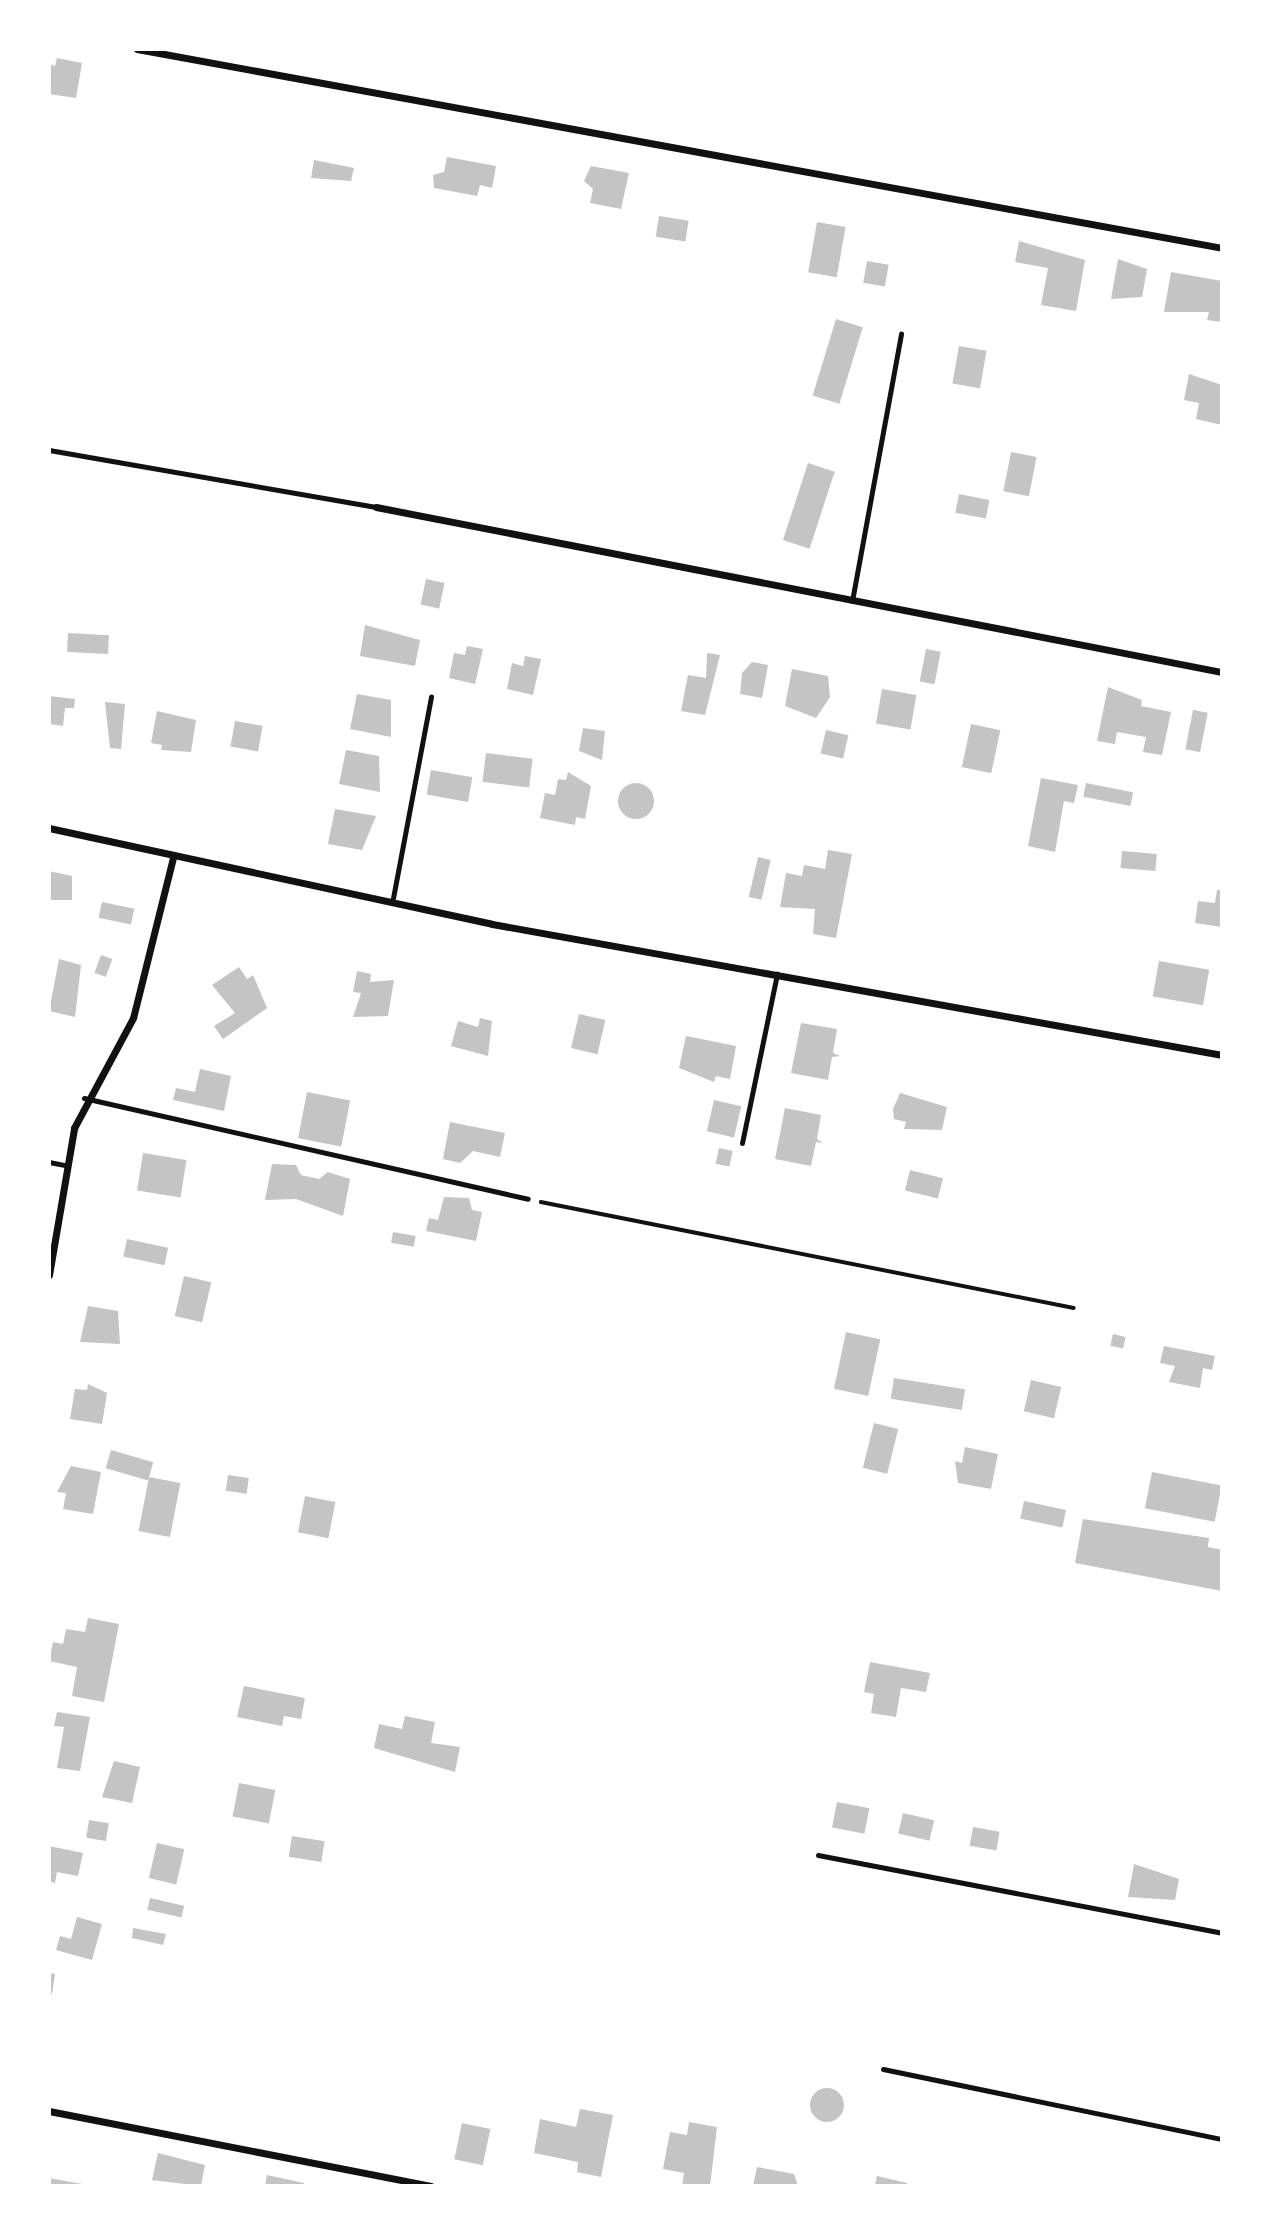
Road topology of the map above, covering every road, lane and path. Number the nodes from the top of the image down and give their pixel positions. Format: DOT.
graph roads {
  1 [pos="137,49"];
  2 [pos="1222,248"];
  3 [pos="901,333"];
  4 [pos="49,450"];
  5 [pos="376,507"];
  6 [pos="852,601"];
  7 [pos="1222,672"];
  8 [pos="432,697"];
  9 [pos="49,828"];
  10 [pos="173,857"];
  11 [pos="393,898"];
  12 [pos="776,974"];
  13 [pos="1222,1055"];
  14 [pos="84,1098"];
  15 [pos="742,1143"];
  16 [pos="49,1162"];
  17 [pos="64,1165"];
  18 [pos="528,1199"];
  19 [pos="49,1275"];
  20 [pos="1074,1308"];
  21 [pos="818,1855"];
  22 [pos="1222,1933"];
  23 [pos="883,2069"];
  24 [pos="49,2111"];
  25 [pos="1222,2139"];
  26 [pos="431,2186"];
  1 -- 2 [label="street"];
  3 -- 6 [label="lane"];
  4 -- 5 [label="lane"];
  5 -- 6 [label="street"];
  6 -- 7 [label="street"];
  8 -- 11 [label="lane"];
  9 -- 10 [label="street"];
  10 -- 11 [label="street"];
  10 -- 14 [label="street"];
  11 -- 12 [label="street"];
  12 -- 13 [label="street"];
  12 -- 15 [label="lane"];
  14 -- 17 [label="street"];
  14 -- 18 [label="lane"];
  16 -- 17 [label="lane"];
  17 -- 19 [label="street"];
  18 -- 20 [label="path"];
  21 -- 22 [label="lane"];
  23 -- 25 [label="lane"];
  24 -- 26 [label="street"];
}
